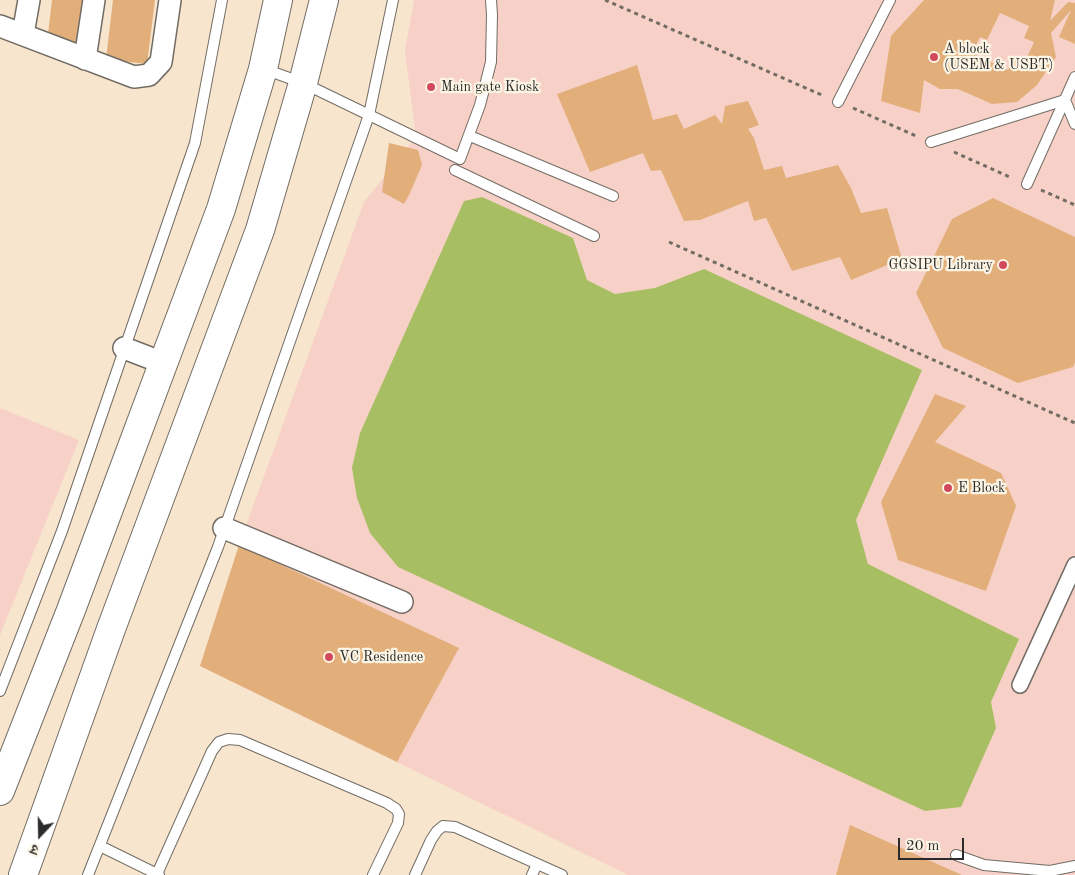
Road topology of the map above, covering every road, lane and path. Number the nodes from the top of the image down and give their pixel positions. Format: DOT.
graph roads {
  1 [pos="29,0"];
  2 [pos="94,0"];
  3 [pos="170,0"];
  4 [pos="222,0"];
  5 [pos="278,0"];
  6 [pos="324,0"];
  7 [pos="393,0"];
  8 [pos="491,0"];
  9 [pos="890,0"];
  10 [pos="0,26"];
  11 [pos="23,34"];
  12 [pos="85,59"];
  13 [pos="263,69"];
  14 [pos="1075,77"];
  15 [pos="303,83"];
  16 [pos="1065,100"];
  17 [pos="838,102"];
  18 [pos="369,115"];
  19 [pos="1075,124"];
  20 [pos="470,136"];
  21 [pos="931,142"];
  22 [pos="455,170"];
  23 [pos="1027,184"];
  24 [pos="613,196"];
  25 [pos="594,236"];
  26 [pos="669,242"];
  27 [pos="124,348"];
  28 [pos="163,363"];
  29 [pos="1075,423"];
  30 [pos="224,528"];
  31 [pos="1075,565"];
  32 [pos="402,602"];
  33 [pos="1020,684"];
  34 [pos="0,690"];
  35 [pos="0,791"];
  36 [pos="100,846"];
  37 [pos="956,855"];
  38 [pos="537,864"];
  39 [pos="1075,866"];
  40 [pos="23,875"];
  41 [pos="88,875"];
  42 [pos="158,875"];
  43 [pos="373,875"];
  44 [pos="415,875"];
  45 [pos="532,875"];
  46 [pos="562,875"];
  1 -- 11 [label="street"];
  2 -- 12 [label="street"];
  3 -- 12 [label="street"];
  4 -- 27 [label="lane"];
  5 -- 13 [label="main road"];
  6 -- 15 [label="main road"];
  7 -- 18 [label="lane"];
  8 -- 20 [label="lane"];
  9 -- 17 [label="lane"];
  10 -- 11 [label="street"];
  11 -- 12 [label="street"];
  13 -- 15 [label="lane"];
  13 -- 28 [label="main road"];
  14 -- 16 [label="lane"];
  15 -- 18 [label="lane"];
  15 -- 40 [label="main road"];
  16 -- 19 [label="lane"];
  16 -- 21 [label="lane"];
  16 -- 23 [label="lane"];
  18 -- 20 [label="lane"];
  18 -- 30 [label="lane"];
  20 -- 24 [label="lane"];
  22 -- 25 [label="lane"];
  26 -- 29 [label="path"];
  27 -- 28 [label="street"];
  27 -- 34 [label="lane"];
  28 -- 35 [label="main road"];
  30 -- 32 [label="street"];
  30 -- 36 [label="lane"];
  31 -- 33 [label="street"];
  36 -- 41 [label="lane"];
  36 -- 42 [label="lane"];
  37 -- 39 [label="lane"];
  38 -- 44 [label="lane"];
  38 -- 45 [label="lane"];
  38 -- 46 [label="lane"];
  42 -- 43 [label="lane"];
}
